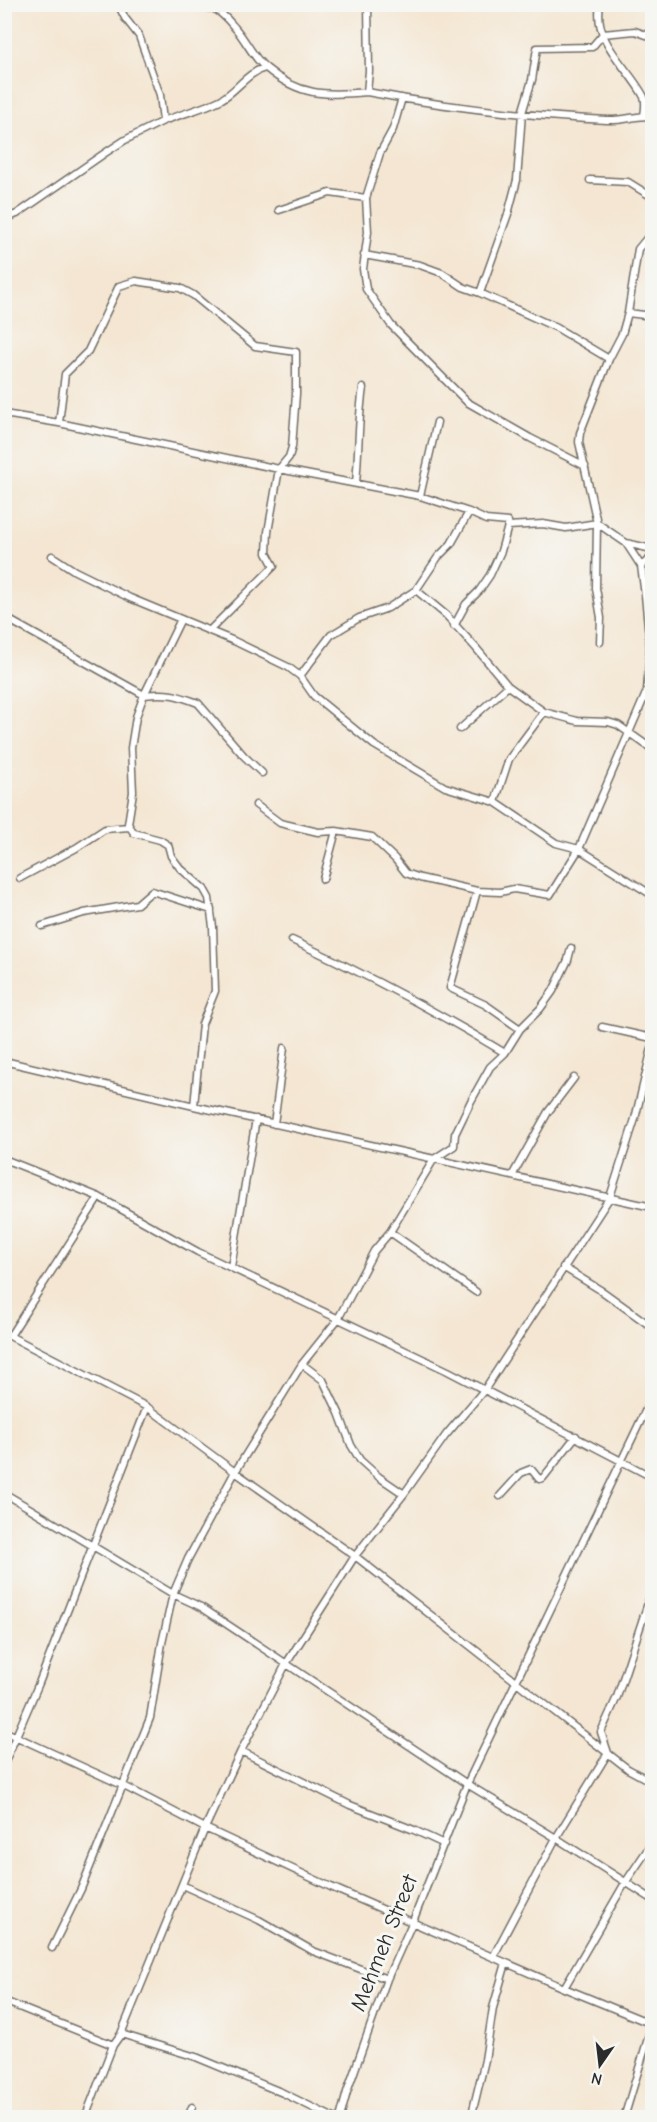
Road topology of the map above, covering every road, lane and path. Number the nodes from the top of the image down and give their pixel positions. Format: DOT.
graph roads {
  1 [pos="118,4"];
  2 [pos="177,4"];
  3 [pos="368,4"];
  4 [pos="600,4"];
  5 [pos="603,34"];
  6 [pos="652,38"];
  7 [pos="265,68"];
  8 [pos="367,92"];
  9 [pos="402,98"];
  10 [pos="522,113"];
  11 [pos="644,116"];
  12 [pos="652,116"];
  13 [pos="162,121"];
  14 [pos="590,180"];
  15 [pos="652,197"];
  16 [pos="366,198"];
  17 [pos="279,210"];
  18 [pos="4,219"];
  19 [pos="652,232"];
  20 [pos="364,255"];
  21 [pos="480,293"];
  22 [pos="628,313"];
  23 [pos="652,316"];
  24 [pos="609,359"];
  25 [pos="363,388"];
  26 [pos="4,414"];
  27 [pos="437,422"];
  28 [pos="59,423"];
  29 [pos="585,466"];
  30 [pos="279,469"];
  31 [pos="356,483"];
  32 [pos="420,496"];
  33 [pos="469,512"];
  34 [pos="597,523"];
  35 [pos="508,526"];
  36 [pos="626,543"];
  37 [pos="652,549"];
  38 [pos="52,556"];
  39 [pos="652,557"];
  40 [pos="641,566"];
  41 [pos="416,591"];
  42 [pos="4,617"];
  43 [pos="181,618"];
  44 [pos="454,626"];
  45 [pos="209,631"];
  46 [pos="600,642"];
  47 [pos="300,676"];
  48 [pos="508,687"];
  49 [pos="650,692"];
  50 [pos="144,695"];
  51 [pos="544,712"];
  52 [pos="460,729"];
  53 [pos="630,734"];
  54 [pos="652,749"];
  55 [pos="262,773"];
  56 [pos="495,802"];
  57 [pos="256,805"];
  58 [pos="129,827"];
  59 [pos="336,831"];
  60 [pos="579,849"];
  61 [pos="20,878"];
  62 [pos="323,879"];
  63 [pos="477,891"];
  64 [pos="652,895"];
  65 [pos="211,910"];
  66 [pos="42,926"];
  67 [pos="292,940"];
  68 [pos="572,948"];
  69 [pos="602,1028"];
  70 [pos="520,1029"];
  71 [pos="652,1038"];
  72 [pos="284,1048"];
  73 [pos="652,1048"];
  74 [pos="505,1053"];
  75 [pos="4,1061"];
  76 [pos="574,1078"];
  77 [pos="194,1106"];
  78 [pos="256,1119"];
  79 [pos="274,1124"];
  80 [pos="4,1159"];
  81 [pos="434,1159"];
  82 [pos="512,1176"];
  83 [pos="99,1197"];
  84 [pos="610,1197"];
  85 [pos="652,1208"];
  86 [pos="390,1232"];
  87 [pos="231,1267"];
  88 [pos="563,1267"];
  89 [pos="476,1292"];
  90 [pos="339,1319"];
  91 [pos="652,1327"];
  92 [pos="7,1335"];
  93 [pos="302,1364"];
  94 [pos="485,1389"];
  95 [pos="652,1397"];
  96 [pos="147,1407"];
  97 [pos="576,1436"];
  98 [pos="621,1460"];
  99 [pos="235,1472"];
  100 [pos="652,1477"];
  101 [pos="4,1493"];
  102 [pos="404,1494"];
  103 [pos="500,1496"];
  104 [pos="92,1545"];
  105 [pos="355,1556"];
  106 [pos="652,1591"];
  107 [pos="173,1594"];
  108 [pos="286,1664"];
  109 [pos="518,1682"];
  110 [pos="4,1731"];
  111 [pos="16,1736"];
  112 [pos="241,1751"];
  113 [pos="608,1753"];
  114 [pos="4,1764"];
  115 [pos="652,1782"];
  116 [pos="467,1784"];
  117 [pos="122,1785"];
  118 [pos="206,1828"];
  119 [pos="556,1838"];
  120 [pos="652,1843"];
  121 [pos="444,1844"];
  122 [pos="625,1883"];
  123 [pos="182,1885"];
  124 [pos="652,1899"];
  125 [pos="413,1922"];
  126 [pos="52,1948"];
  127 [pos="493,1957"];
  128 [pos="506,1963"];
  129 [pos="387,1979"];
  130 [pos="564,1988"];
  131 [pos="4,2001"];
  132 [pos="652,2024"];
  133 [pos="121,2034"];
  134 [pos="113,2045"];
  135 [pos="192,2107"];
  136 [pos="85,2118"];
  137 [pos="188,2118"];
  138 [pos="334,2118"];
  139 [pos="340,2118"];
  140 [pos="471,2118"];
  141 [pos="624,2118"];
  1 -- 13 [label="street"];
  2 -- 7 [label="street"];
  3 -- 8 [label="street"];
  4 -- 5 [label="street"];
  5 -- 6 [label="street"];
  5 -- 10 [label="street"];
  5 -- 11 [label="street"];
  7 -- 8 [label="street"];
  7 -- 13 [label="street"];
  8 -- 9 [label="street"];
  9 -- 10 [label="street"];
  9 -- 16 [label="street"];
  10 -- 11 [label="street"];
  10 -- 21 [label="street"];
  11 -- 12 [label="street"];
  13 -- 18 [label="street"];
  14 -- 15 [label="street"];
  16 -- 17 [label="street"];
  16 -- 20 [label="street"];
  19 -- 22 [label="street"];
  20 -- 21 [label="street"];
  20 -- 29 [label="street"];
  21 -- 24 [label="street"];
  22 -- 23 [label="street"];
  22 -- 24 [label="street"];
  24 -- 29 [label="street"];
  25 -- 31 [label="street"];
  26 -- 28 [label="street"];
  27 -- 32 [label="street"];
  28 -- 30 [label="street"];
  28 -- 30 [label="street"];
  29 -- 34 [label="street"];
  30 -- 31 [label="street"];
  30 -- 45 [label="street"];
  31 -- 32 [label="street"];
  32 -- 33 [label="street"];
  33 -- 35 [label="street"];
  33 -- 41 [label="street"];
  34 -- 35 [label="street"];
  34 -- 36 [label="street"];
  34 -- 46 [label="street"];
  35 -- 44 [label="street"];
  36 -- 37 [label="street"];
  36 -- 40 [label="street"];
  38 -- 43 [label="street"];
  39 -- 40 [label="street"];
  40 -- 49 [label="street"];
  41 -- 44 [label="street"];
  41 -- 47 [label="street"];
  42 -- 50 [label="street"];
  43 -- 45 [label="street"];
  43 -- 50 [label="street"];
  44 -- 48 [label="street"];
  45 -- 47 [label="street"];
  47 -- 56 [label="street"];
  48 -- 51 [label="street"];
  48 -- 52 [label="street"];
  49 -- 53 [label="street"];
  50 -- 55 [label="street"];
  50 -- 58 [label="street"];
  51 -- 53 [label="street"];
  51 -- 56 [label="street"];
  53 -- 54 [label="street"];
  53 -- 60 [label="street"];
  56 -- 60 [label="street"];
  57 -- 59 [label="street"];
  58 -- 61 [label="street"];
  58 -- 65 [label="street"];
  59 -- 62 [label="street"];
  59 -- 63 [label="street"];
  60 -- 63 [label="street"];
  60 -- 64 [label="street"];
  63 -- 70 [label="street"];
  65 -- 66 [label="street"];
  65 -- 77 [label="street"];
  67 -- 74 [label="street"];
  68 -- 70 [label="street"];
  69 -- 71 [label="street"];
  70 -- 74 [label="street"];
  72 -- 79 [label="street"];
  73 -- 84 [label="street"];
  74 -- 81 [label="street"];
  75 -- 77 [label="street"];
  76 -- 82 [label="street"];
  77 -- 78 [label="street"];
  78 -- 79 [label="street"];
  78 -- 87 [label="street"];
  79 -- 81 [label="street"];
  80 -- 83 [label="street"];
  81 -- 82 [label="street"];
  81 -- 86 [label="street"];
  82 -- 84 [label="street"];
  83 -- 87 [label="street"];
  83 -- 92 [label="street"];
  84 -- 85 [label="street"];
  84 -- 88 [label="street"];
  86 -- 89 [label="street"];
  86 -- 90 [label="street"];
  87 -- 90 [label="street"];
  88 -- 91 [label="street"];
  88 -- 94 [label="street"];
  90 -- 93 [label="street"];
  90 -- 94 [label="street"];
  92 -- 96 [label="street"];
  93 -- 99 [label="street"];
  93 -- 102 [label="street"];
  94 -- 97 [label="street"];
  94 -- 102 [label="street"];
  95 -- 98 [label="street, Mehmeh Street"];
  96 -- 99 [label="street"];
  96 -- 104 [label="street"];
  97 -- 98 [label="street"];
  97 -- 103 [label="street"];
  98 -- 100 [label="street"];
  98 -- 109 [label="street, Mehmeh Street"];
  99 -- 105 [label="street"];
  99 -- 107 [label="street"];
  101 -- 104 [label="street"];
  102 -- 105 [label="street"];
  104 -- 107 [label="street"];
  104 -- 111 [label="street"];
  105 -- 108 [label="street"];
  105 -- 109 [label="street"];
  106 -- 113 [label="street"];
  107 -- 108 [label="street"];
  107 -- 117 [label="street"];
  108 -- 112 [label="street"];
  108 -- 116 [label="street"];
  109 -- 113 [label="street"];
  109 -- 116 [label="street, Mehmeh Street"];
  110 -- 111 [label="street"];
  111 -- 114 [label="street"];
  111 -- 117 [label="street"];
  112 -- 118 [label="street"];
  112 -- 121 [label="street"];
  113 -- 115 [label="street"];
  113 -- 119 [label="street"];
  116 -- 119 [label="street"];
  116 -- 121 [label="street, Mehmeh Street"];
  117 -- 118 [label="street"];
  117 -- 126 [label="street"];
  118 -- 123 [label="street"];
  118 -- 125 [label="street"];
  119 -- 122 [label="street"];
  119 -- 127 [label="street"];
  120 -- 122 [label="street"];
  121 -- 125 [label="street, Mehmeh Street"];
  122 -- 124 [label="street"];
  122 -- 130 [label="street"];
  123 -- 129 [label="street"];
  123 -- 133 [label="street"];
  125 -- 127 [label="street"];
  125 -- 129 [label="street, Mehmeh Street"];
  127 -- 128 [label="street"];
  128 -- 130 [label="street"];
  128 -- 140 [label="street"];
  129 -- 139 [label="street, Mehmeh Street"];
  130 -- 132 [label="street"];
  131 -- 134 [label="street"];
  132 -- 141 [label="street"];
  133 -- 134 [label="street"];
  133 -- 138 [label="street"];
  134 -- 136 [label="street"];
  135 -- 137 [label="street"];
}
